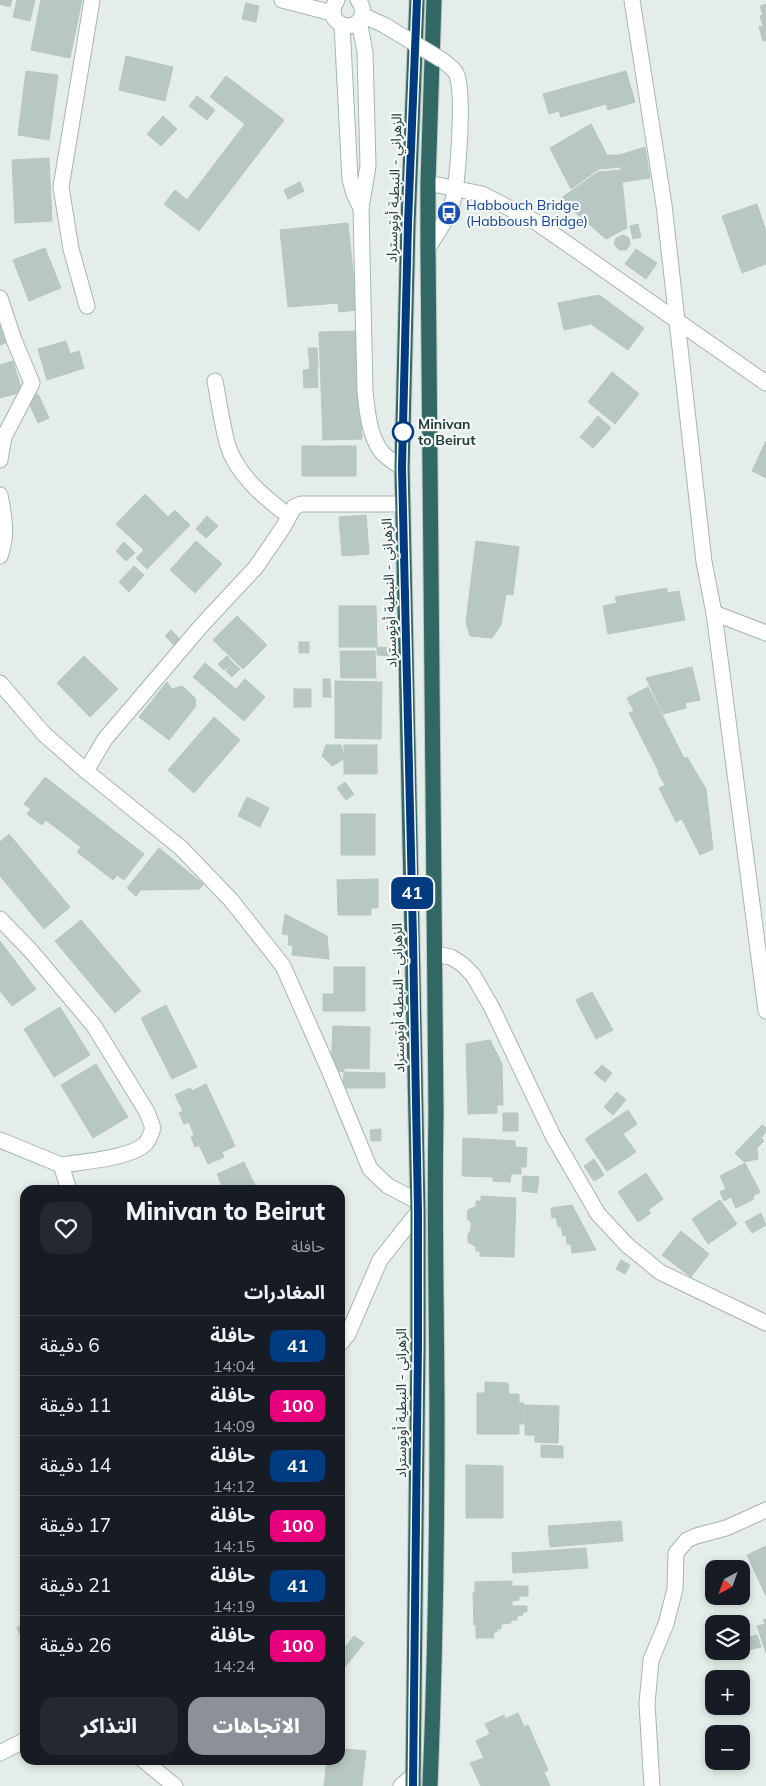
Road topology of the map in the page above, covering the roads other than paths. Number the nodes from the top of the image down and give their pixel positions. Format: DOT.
graph roads {
  1 [pos="92,0"];
  2 [pos="282,0"];
  3 [pos="417,0"];
  4 [pos="434,0"];
  5 [pos="632,0"];
  6 [pos="335,6"];
  7 [pos="360,12"];
  8 [pos="342,25"];
  9 [pos="428,183"];
  10 [pos="456,189"];
  11 [pos="361,208"];
  12 [pos="428,248"];
  13 [pos="0,298"];
  14 [pos="87,306"];
  15 [pos="676,319"];
  16 [pos="215,381"];
  17 [pos="766,383"];
  18 [pos="0,460"];
  19 [pos="402,468"];
  20 [pos="0,495"];
  21 [pos="403,504"];
  22 [pos="289,516"];
  23 [pos="0,556"];
  24 [pos="714,613"];
  25 [pos="766,633"];
  26 [pos="0,683"];
  27 [pos="86,771"];
  28 [pos="0,919"];
  29 [pos="434,954"];
  30 [pos="766,1012"];
  31 [pos="417,1114"];
  32 [pos="436,1114"];
  33 [pos="0,1140"];
  34 [pos="60,1165"];
  35 [pos="416,1179"];
  36 [pos="435,1179"];
  37 [pos="67,1185"];
  38 [pos="418,1206"];
  39 [pos="766,1323"];
  40 [pos="345,1338"];
  41 [pos="766,1510"];
  42 [pos="20,1742"];
  43 [pos="0,1752"];
  44 [pos="149,1765"];
  45 [pos="413,1781"];
  46 [pos="175,1786"];
  47 [pos="400,1786"];
  48 [pos="430,1786"];
  49 [pos="652,1786"];
  1 -- 14 [label="street"];
  2 -- 6 [label="street"];
  3 -- 19 [label="highway, الزهراني - النبطية أوتوستراد"];
  4 -- 9 [label="highway"];
  5 -- 15 [label="street"];
  6 -- 8 [label="street"];
  7 -- 8 [label="street"];
  7 -- 10 [label="street, bridge"];
  7 -- 11 [label="street"];
  8 -- 11 [label="street"];
  9 -- 10 [label="street"];
  9 -- 12 [label="highway"];
  10 -- 12 [label="street"];
  10 -- 15 [label="street"];
  11 -- 19 [label="street"];
  12 -- 29 [label="highway"];
  13 -- 18 [label="street"];
  15 -- 17 [label="street"];
  15 -- 24 [label="street"];
  16 -- 22 [label="street"];
  19 -- 21 [label="highway, الزهراني - النبطية أوتوستراد"];
  20 -- 23 [label="street"];
  21 -- 22 [label="street"];
  21 -- 31 [label="highway, الزهراني - النبطية أوتوستراد"];
  22 -- 27 [label="street"];
  24 -- 25 [label="street"];
  24 -- 30 [label="street"];
  26 -- 27 [label="street"];
  27 -- 38 [label="street"];
  28 -- 34 [label="street"];
  29 -- 32 [label="highway"];
  29 -- 39 [label="street"];
  31 -- 32 [label="highway"];
  31 -- 35 [label="highway, الزهراني - النبطية أوتوستراد"];
  32 -- 36 [label="highway"];
  33 -- 34 [label="street"];
  34 -- 37 [label="street"];
  35 -- 36 [label="highway"];
  35 -- 38 [label="highway, الزهراني - النبطية أوتوستراد"];
  36 -- 48 [label="highway"];
  38 -- 40 [label="street"];
  38 -- 45 [label="highway, الزهراني - النبطية أوتوستراد"];
  41 -- 49 [label="street"];
  42 -- 43 [label="street"];
  44 -- 46 [label="street"];
  45 -- 47 [label="street"];
}
